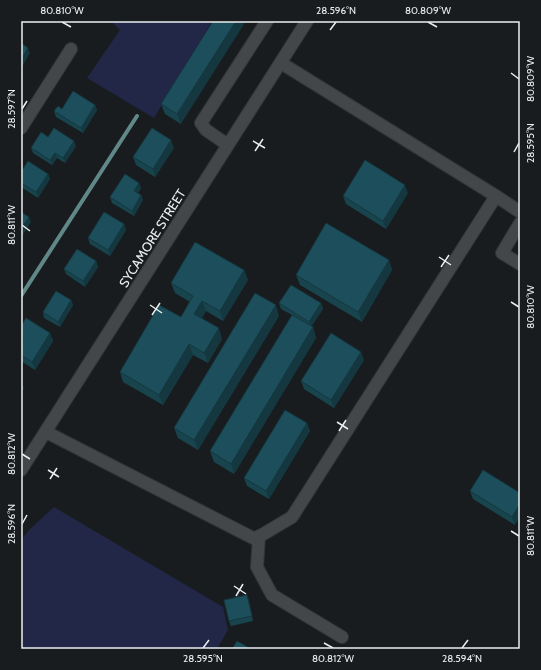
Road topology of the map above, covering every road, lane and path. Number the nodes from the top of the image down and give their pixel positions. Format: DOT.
graph roads {
  1 [pos="267,21"];
  2 [pos="307,21"];
  3 [pos="71,49"];
  4 [pos="281,63"];
  5 [pos="26,109"];
  6 [pos="21,128"];
  7 [pos="228,145"];
  8 [pos="496,196"];
  9 [pos="520,212"];
  10 [pos="520,223"];
  11 [pos="520,264"];
  12 [pos="46,432"];
  13 [pos="21,470"];
  14 [pos="259,536"];
  15 [pos="342,637"];
  1 -- 7 [label="street"];
  2 -- 4 [label="street, SYCAMORE STREET"];
  3 -- 5 [label="street"];
  4 -- 7 [label="street, SYCAMORE STREET"];
  4 -- 8 [label="street"];
  5 -- 6 [label="street"];
  7 -- 12 [label="street, SYCAMORE STREET"];
  8 -- 9 [label="street"];
  8 -- 14 [label="street"];
  10 -- 11 [label="street"];
  12 -- 13 [label="street, SYCAMORE STREET"];
  12 -- 14 [label="street"];
  14 -- 15 [label="street"];
}
